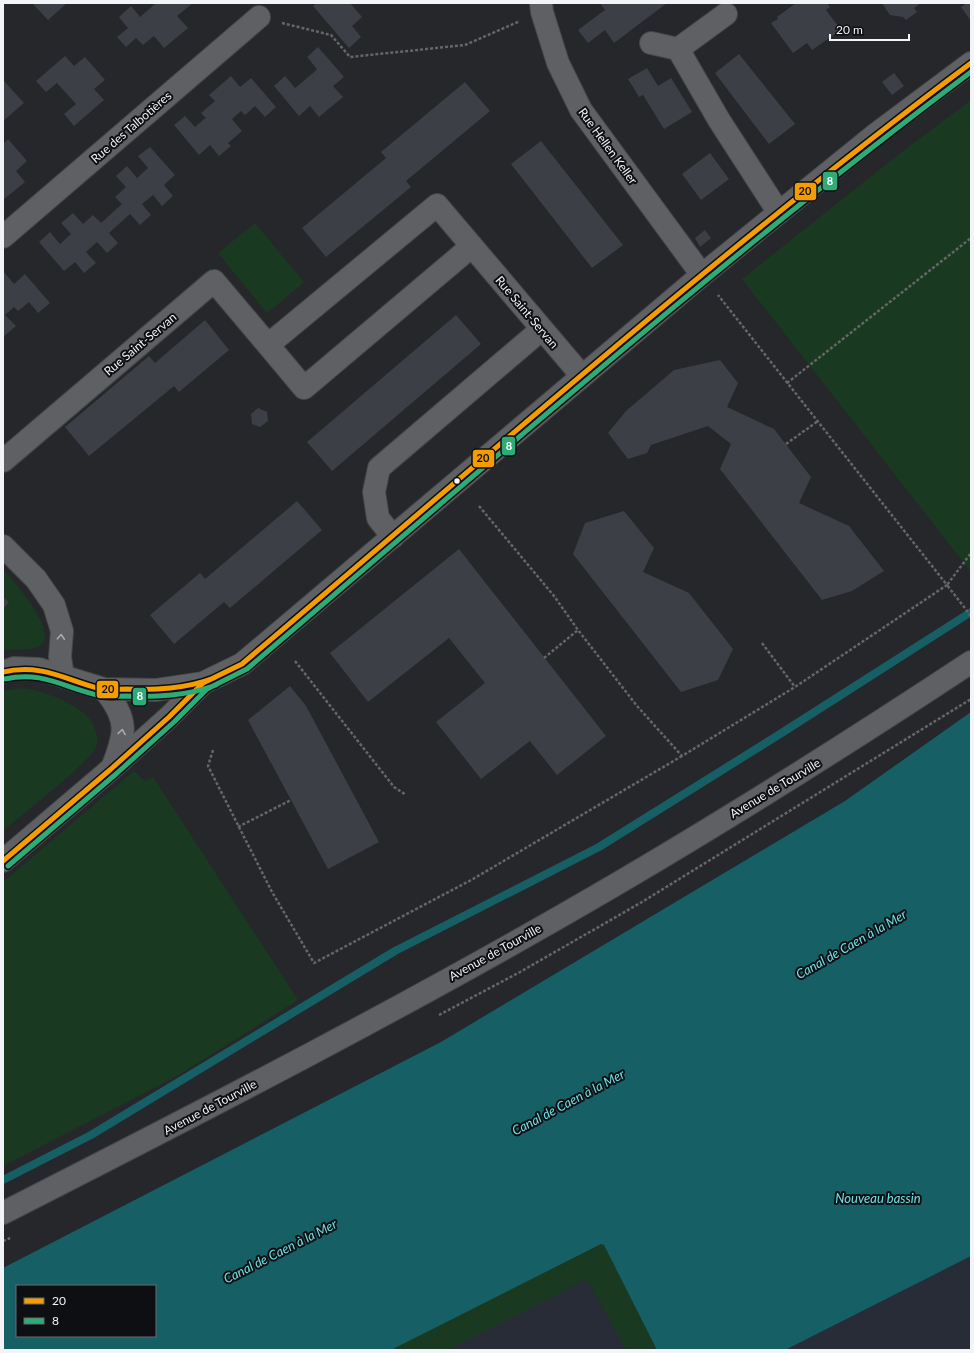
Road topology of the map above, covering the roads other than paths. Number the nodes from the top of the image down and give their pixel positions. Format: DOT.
graph roads {
  1 [pos="542,8"];
  2 [pos="726,14"];
  3 [pos="259,17"];
  4 [pos="651,43"];
  5 [pos="678,49"];
  6 [pos="971,63"];
  7 [pos="779,213"];
  8 [pos="3,236"];
  9 [pos="472,246"];
  10 [pos="702,275"];
  11 [pos="542,329"];
  12 [pos="268,344"];
  13 [pos="582,376"];
  14 [pos="3,461"];
  15 [pos="393,537"];
  16 [pos="3,546"];
  17 [pos="971,662"];
  18 [pos="3,672"];
  19 [pos="63,676"];
  20 [pos="203,683"];
  21 [pos="104,689"];
  22 [pos="111,769"];
  23 [pos="3,862"];
  24 [pos="3,1213"];
  1 -- 10 [label="street, Rue Hellen Keller"];
  2 -- 5 [label="street"];
  3 -- 8 [label="street, Rue des Talbotières"];
  4 -- 5 [label="street"];
  5 -- 7 [label="street"];
  6 -- 7 [label="street"];
  7 -- 10 [label="street"];
  9 -- 11 [label="street, Rue Saint-Servan"];
  9 -- 12 [label="street, Rue Saint-Servan"];
  9 -- 12 [label="street, Rue Saint-Servan"];
  10 -- 13 [label="street"];
  11 -- 13 [label="street, Rue Saint-Servan"];
  11 -- 15 [label="street"];
  12 -- 14 [label="street, Rue Saint-Servan"];
  13 -- 15 [label="street"];
  15 -- 20 [label="street"];
  19 -- 16 [label="street, one-way"];
  17 -- 24 [label="street, Avenue de Tourville"];
  18 -- 19 [label="street"];
  19 -- 21 [label="street"];
  20 -- 21 [label="street"];
  20 -- 22 [label="street"];
  22 -- 21 [label="street, one-way"];
  22 -- 23 [label="street"];
}
